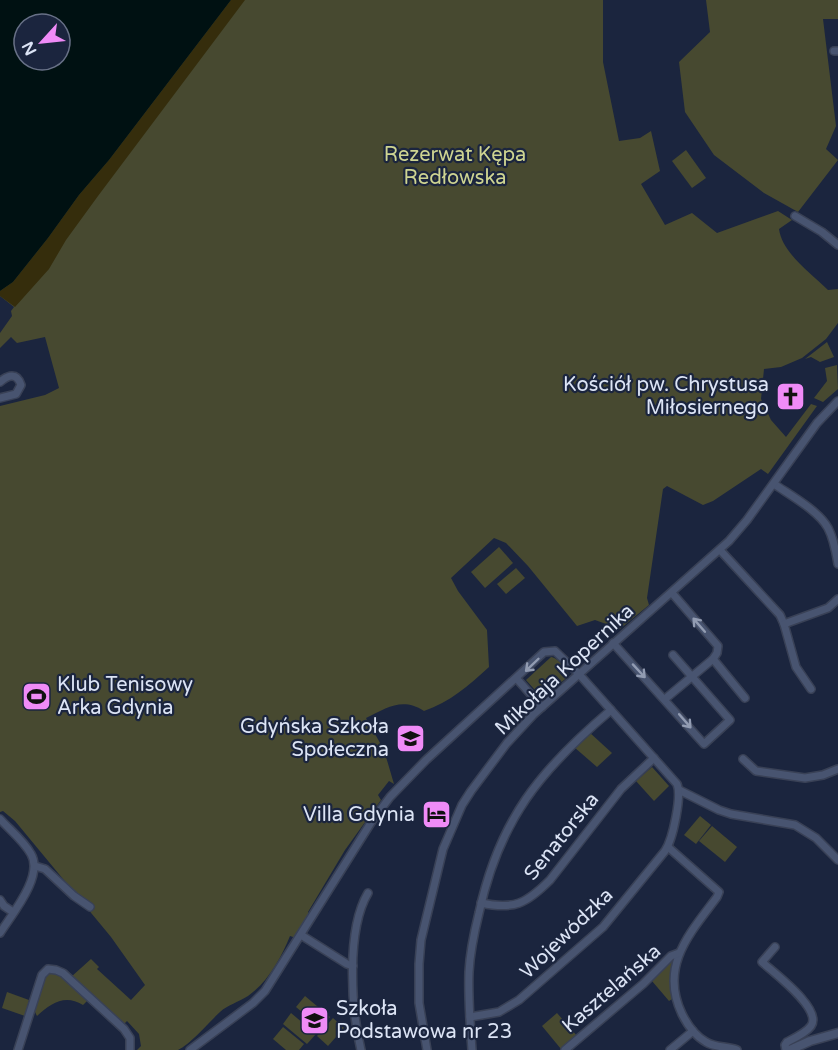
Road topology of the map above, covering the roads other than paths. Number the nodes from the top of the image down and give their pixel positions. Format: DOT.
graph roads {
  1 [pos="795,216"];
  2 [pos="838,245"];
  3 [pos="0,382"];
  4 [pos="0,398"];
  5 [pos="838,401"];
  6 [pos="774,484"];
  7 [pos="720,550"];
  8 [pos="838,564"];
  9 [pos="672,593"];
  10 [pos="838,599"];
  11 [pos="784,624"];
  12 [pos="613,643"];
  13 [pos="673,655"];
  14 [pos="713,658"];
  15 [pos="578,673"];
  16 [pos="692,676"];
  17 [pos="517,679"];
  18 [pos="810,688"];
  19 [pos="746,698"];
  20 [pos="665,699"];
  21 [pos="542,707"];
  22 [pos="611,710"];
  23 [pos="654,758"];
  24 [pos="743,759"];
  25 [pos="838,769"];
  26 [pos="679,790"];
  27 [pos="0,819"];
  28 [pos="668,847"];
  29 [pos="838,860"];
  30 [pos="35,866"];
  31 [pos="368,893"];
  32 [pos="0,900"];
  33 [pos="481,903"];
  34 [pos="90,907"];
  35 [pos="13,912"];
  36 [pos="0,933"];
  37 [pos="301,935"];
  38 [pos="775,947"];
  39 [pos="679,952"];
  40 [pos="353,966"];
  41 [pos="470,1017"];
  42 [pos="693,1031"];
  43 [pos="838,1032"];
  44 [pos="18,1050"];
  45 [pos="130,1050"];
  46 [pos="190,1050"];
  47 [pos="361,1050"];
  48 [pos="427,1050"];
  49 [pos="472,1050"];
  50 [pos="565,1050"];
  51 [pos="670,1050"];
  52 [pos="737,1050"];
  53 [pos="788,1050"];
  1 -- 2 [label="street"];
  3 -- 4 [label="street"];
  5 -- 6 [label="street, Mikołaja Kopernika"];
  6 -- 7 [label="street, Mikołaja Kopernika"];
  6 -- 8 [label="street"];
  7 -- 9 [label="street, Mikołaja Kopernika"];
  7 -- 11 [label="street"];
  9 -- 12 [label="street, Mikołaja Kopernika"];
  14 -- 9 [label="street, one-way"];
  10 -- 11 [label="street"];
  11 -- 18 [label="street"];
  12 -- 15 [label="street, Mikołaja Kopernika"];
  12 -- 20 [label="street, one-way"];
  13 -- 16 [label="street"];
  14 -- 16 [label="street"];
  14 -- 19 [label="street"];
  15 -- 17 [label="street, one-way"];
  15 -- 21 [label="street, Mikołaja Kopernika"];
  15 -- 22 [label="street"];
  16 -- 20 [label="street"];
  20 -- 16 [label="street, one-way"];
  17 -- 21 [label="street"];
  17 -- 37 [label="street"];
  21 -- 48 [label="street, Mikołaja Kopernika"];
  22 -- 23 [label="street"];
  22 -- 33 [label="street"];
  23 -- 26 [label="street"];
  23 -- 33 [label="street, Senatorska"];
  24 -- 25 [label="street"];
  26 -- 28 [label="street"];
  26 -- 29 [label="street"];
  27 -- 30 [label="street"];
  28 -- 39 [label="street"];
  28 -- 41 [label="street, Wojewódzka"];
  30 -- 34 [label="street"];
  30 -- 35 [label="street"];
  31 -- 40 [label="street"];
  32 -- 35 [label="street"];
  33 -- 41 [label="street"];
  35 -- 36 [label="street"];
  37 -- 40 [label="street"];
  37 -- 46 [label="street"];
  38 -- 53 [label="street"];
  39 -- 42 [label="street"];
  39 -- 50 [label="street, Kasztelańska"];
  40 -- 47 [label="street"];
  41 -- 49 [label="street"];
  42 -- 51 [label="street"];
  42 -- 52 [label="street"];
  43 -- 53 [label="street"];
  44 -- 45 [label="street"];
}
